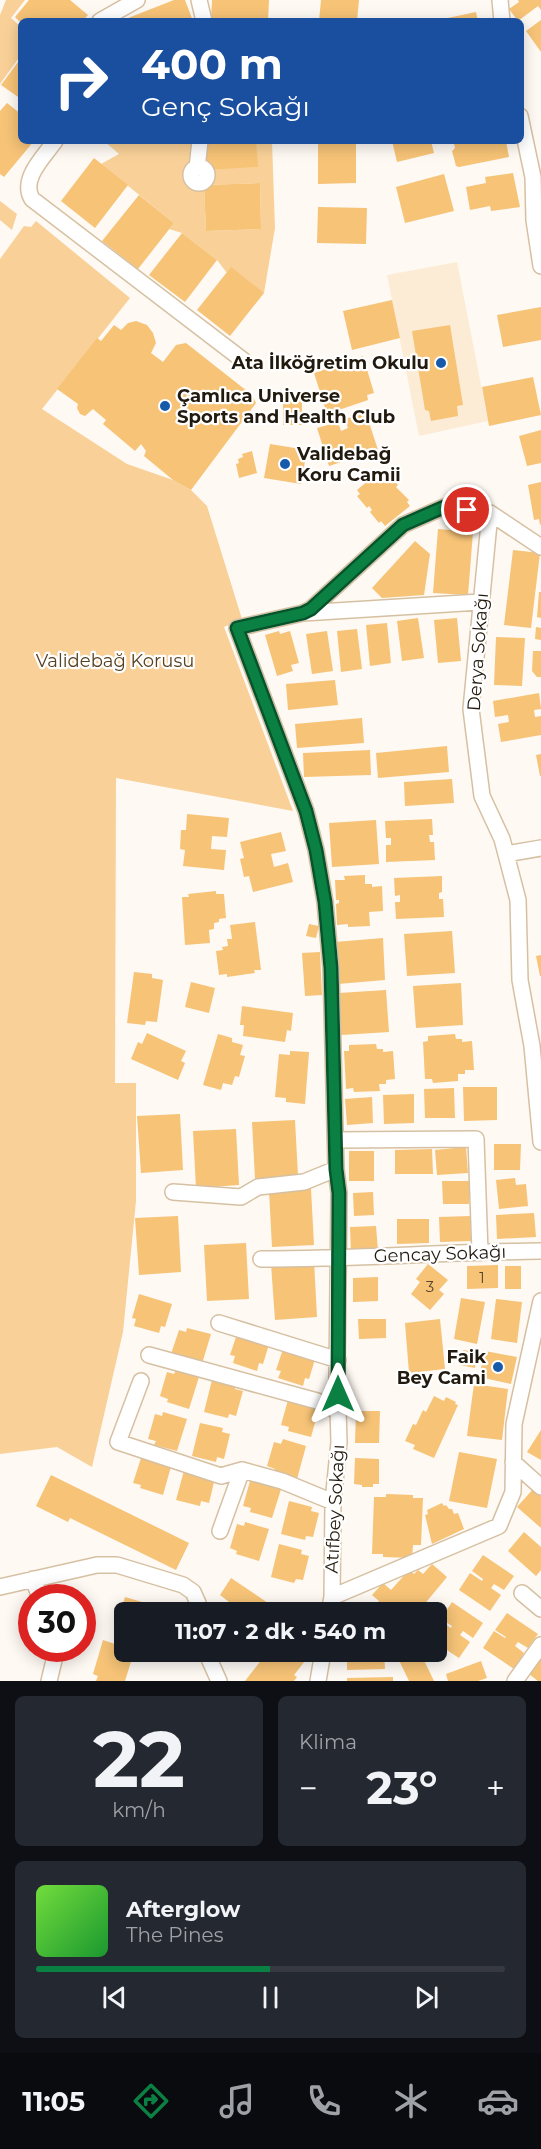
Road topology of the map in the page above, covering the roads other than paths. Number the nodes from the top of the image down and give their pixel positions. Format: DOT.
graph roads {
  1 [pos="137,0"];
  2 [pos="199,0"];
  3 [pos="500,0"];
  4 [pos="105,18"];
  5 [pos="203,18"];
  6 [pos="502,18"];
  7 [pos="524,131"];
  8 [pos="53,144"];
  9 [pos="200,144"];
  10 [pos="197,168"];
  11 [pos="537,181"];
  12 [pos="541,266"];
  13 [pos="244,362"];
  14 [pos="490,513"];
  15 [pos="541,547"];
  16 [pos="480,602"];
  17 [pos="303,613"];
  18 [pos="541,848"];
  19 [pos="506,854"];
  20 [pos="336,1140"];
  21 [pos="541,1142"];
  22 [pos="336,1169"];
  23 [pos="173,1192"];
  24 [pos="541,1251"];
  25 [pos="480,1252"];
  26 [pos="261,1259"];
  27 [pos="339,1259"];
  28 [pos="541,1301"];
  29 [pos="219,1323"];
  30 [pos="149,1355"];
  31 [pos="338,1360"];
  32 [pos="141,1381"];
  33 [pos="338,1411"];
  34 [pos="513,1462"];
  35 [pos="242,1470"];
  36 [pos="541,1487"];
  37 [pos="333,1502"];
  38 [pos="220,1531"];
  39 [pos="33,1579"];
  40 [pos="35,1584"];
  41 [pos="0,1587"];
  42 [pos="522,1593"];
  43 [pos="332,1597"];
  44 [pos="198,1602"];
  45 [pos="331,1602"];
  46 [pos="541,1608"];
  47 [pos="541,1645"];
  48 [pos="54,1662"];
  49 [pos="210,1662"];
  50 [pos="321,1662"];
  51 [pos="50,1681"];
  52 [pos="219,1681"];
  53 [pos="318,1681"];
  54 [pos="515,1681"];
  1 -- 4 [label="street"];
  2 -- 5 [label="street"];
  3 -- 6 [label="street"];
  7 -- 11 [label="street"];
  8 -- 13 [label="street"];
  9 -- 10 [label="street"];
  11 -- 12 [label="street"];
  14 -- 15 [label="street"];
  14 -- 16 [label="street, Derya Sokağı"];
  14 -- 17 [label="street"];
  16 -- 17 [label="street"];
  16 -- 19 [label="street, Derya Sokağı"];
  17 -- 20 [label="street, Atıfbey Sokağı"];
  18 -- 19 [label="street"];
  19 -- 21 [label="street, Derya Sokağı"];
  20 -- 22 [label="street, Atıfbey Sokağı"];
  20 -- 25 [label="street"];
  22 -- 23 [label="street"];
  22 -- 27 [label="street, Atıfbey Sokağı"];
  24 -- 25 [label="street, Gencay Sokağı"];
  25 -- 27 [label="street, Gencay Sokağı"];
  26 -- 27 [label="street, Gencay Sokağı"];
  27 -- 31 [label="street, Atıfbey Sokağı"];
  28 -- 34 [label="street"];
  29 -- 31 [label="street"];
  30 -- 33 [label="street"];
  31 -- 33 [label="street, Atıfbey Sokağı"];
  32 -- 35 [label="street"];
  33 -- 37 [label="street, Atıfbey Sokağı"];
  34 -- 36 [label="street"];
  34 -- 43 [label="street"];
  35 -- 37 [label="street"];
  35 -- 38 [label="street"];
  37 -- 43 [label="street, Atıfbey Sokağı"];
  39 -- 40 [label="street"];
  39 -- 41 [label="street"];
  39 -- 44 [label="street"];
  42 -- 46 [label="street"];
  43 -- 45 [label="street, Atıfbey Sokağı"];
  47 -- 54 [label="street"];
  48 -- 51 [label="street"];
  49 -- 52 [label="street"];
  50 -- 53 [label="street"];
}
